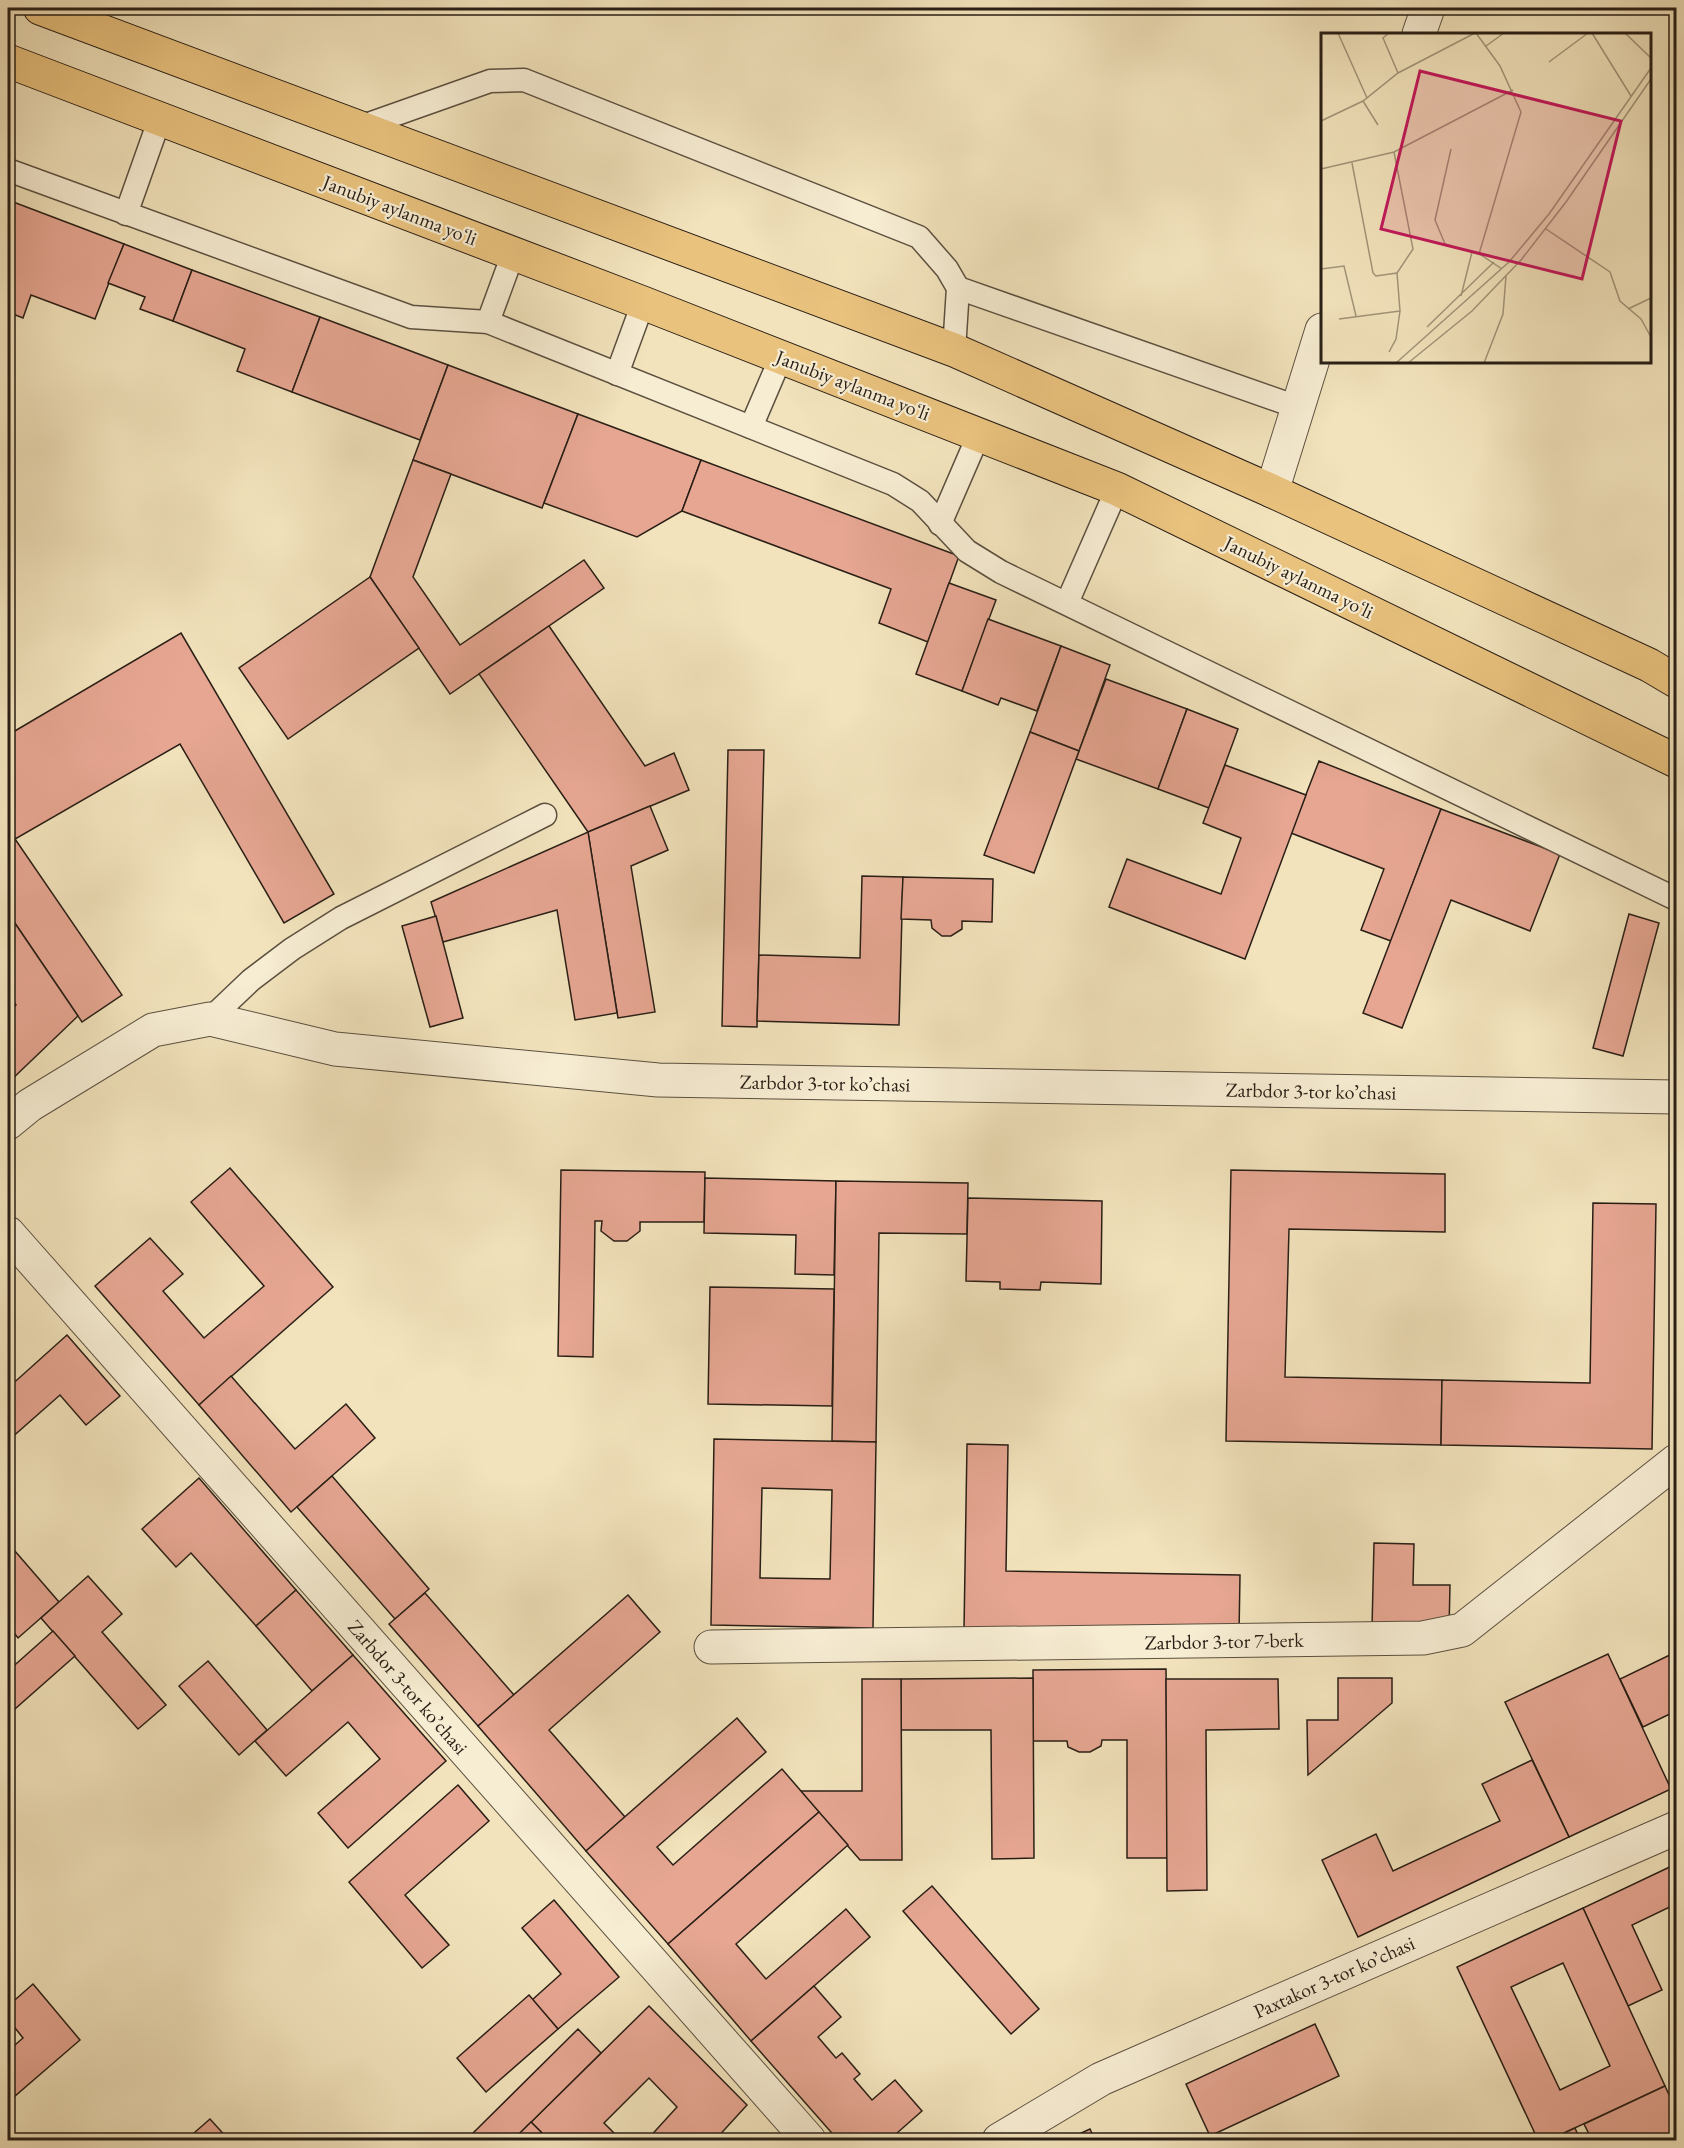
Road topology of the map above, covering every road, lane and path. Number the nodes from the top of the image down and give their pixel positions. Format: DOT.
graph roads {
  1 [pos="40,8"];
  2 [pos="1428,8"];
  3 [pos="1419,33"];
  4 [pos="8,61"];
  5 [pos="160,118"];
  6 [pos="360,127"];
  7 [pos="8,170"];
  8 [pos="126,214"];
  9 [pos="513,254"];
  10 [pos="958,288"];
  11 [pos="644,303"];
  12 [pos="488,322"];
  13 [pos="1321,336"];
  14 [pos="954,350"];
  15 [pos="781,357"];
  16 [pos="617,374"];
  17 [pos="1297,407"];
  18 [pos="751,427"];
  19 [pos="979,434"];
  20 [pos="1117,489"];
  21 [pos="1272,491"];
  22 [pos="940,524"];
  23 [pos="1067,603"];
  24 [pos="1677,681"];
  25 [pos="1677,761"];
  26 [pos="545,815"];
  27 [pos="1677,899"];
  28 [pos="210,1019"];
  29 [pos="1677,1097"];
  30 [pos="8,1123"];
  31 [pos="8,1233"];
  32 [pos="1676,1462"];
  33 [pos="711,1647"];
  34 [pos="1677,1828"];
  35 [pos="809,2140"];
  36 [pos="999,2140"];
  1 -- 6 [label="highway"];
  2 -- 3 [label="street"];
  4 -- 5 [label="highway, Janubiy aylanma yoʻli"];
  5 -- 8 [label="lane"];
  5 -- 9 [label="highway, Janubiy aylanma yoʻli"];
  6 -- 10 [label="lane"];
  6 -- 14 [label="highway"];
  7 -- 8 [label="lane"];
  8 -- 12 [label="lane"];
  9 -- 11 [label="highway, Janubiy aylanma yoʻli"];
  9 -- 12 [label="lane"];
  10 -- 14 [label="lane"];
  10 -- 17 [label="lane"];
  11 -- 15 [label="highway, Janubiy aylanma yoʻli"];
  11 -- 16 [label="lane"];
  12 -- 16 [label="lane"];
  13 -- 17 [label="street"];
  14 -- 21 [label="highway"];
  15 -- 18 [label="lane"];
  15 -- 19 [label="highway, Janubiy aylanma yoʻli"];
  16 -- 18 [label="lane"];
  17 -- 21 [label="street"];
  18 -- 22 [label="lane"];
  19 -- 20 [label="highway, Janubiy aylanma yoʻli"];
  19 -- 22 [label="lane"];
  20 -- 23 [label="lane"];
  20 -- 25 [label="highway, Janubiy aylanma yoʻli"];
  21 -- 24 [label="highway"];
  22 -- 23 [label="lane"];
  23 -- 27 [label="lane"];
  26 -- 28 [label="lane"];
  28 -- 29 [label="street, Zarbdor 3-tor koʼchasi"];
  28 -- 30 [label="street, Zarbdor 3-tor koʼchasi"];
  31 -- 35 [label="street, Zarbdor 3-tor koʼchasi"];
  32 -- 33 [label="street, Zarbdor 3-tor 7-berk"];
  34 -- 36 [label="street, Paxtakor 3-tor koʼchasi"];
}
